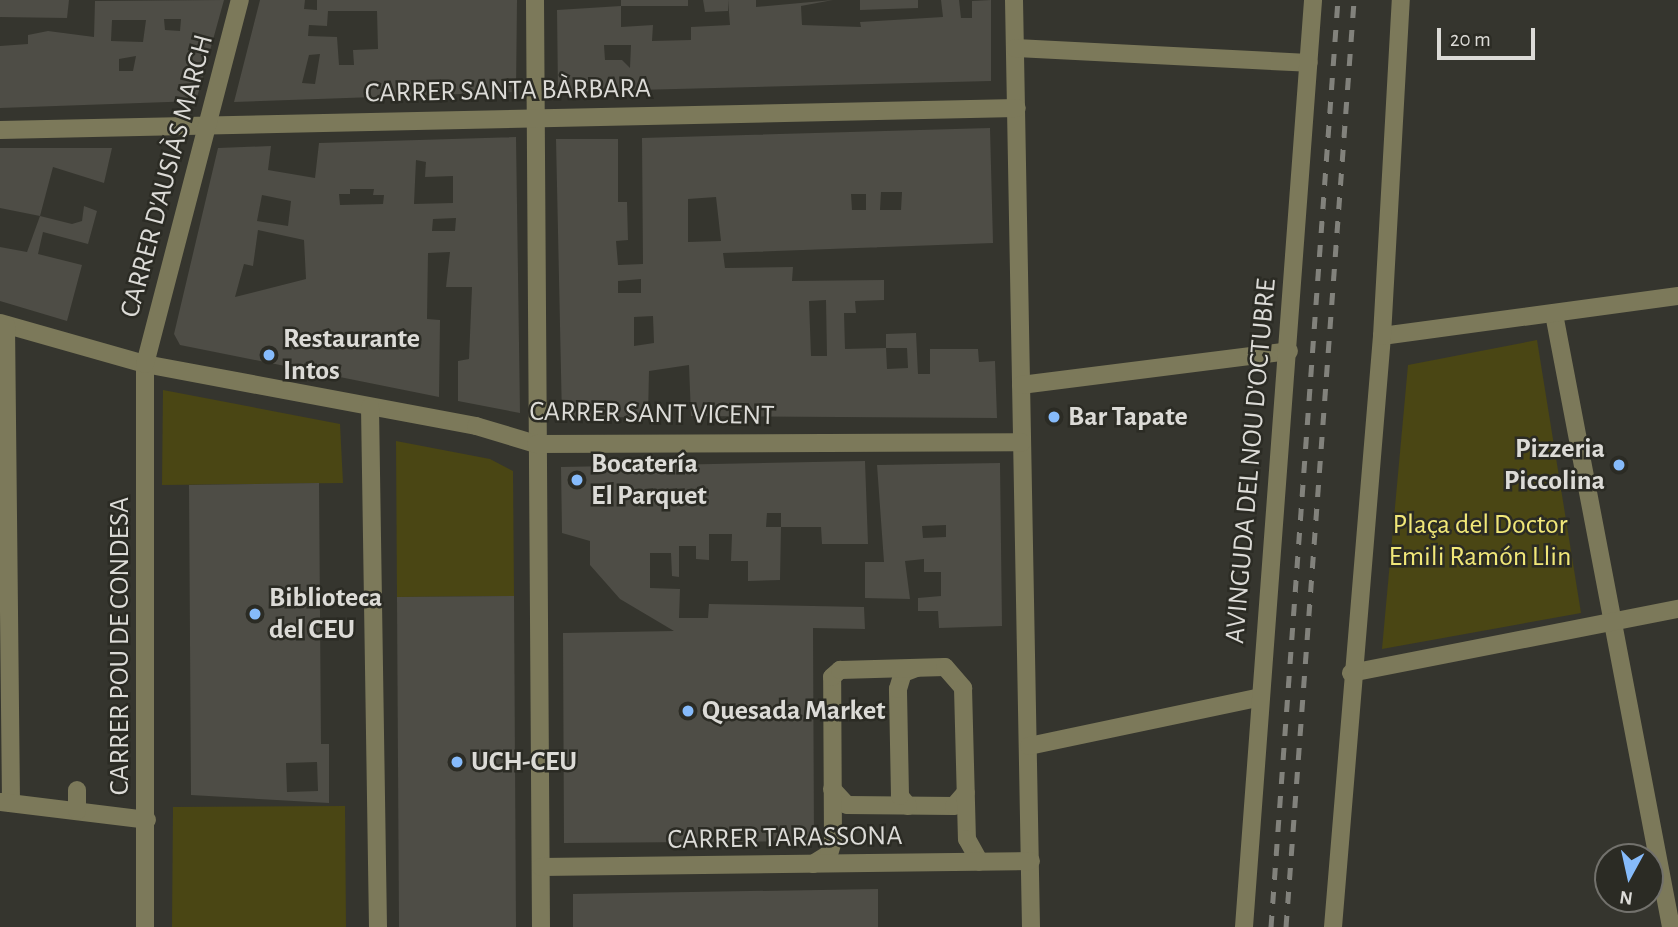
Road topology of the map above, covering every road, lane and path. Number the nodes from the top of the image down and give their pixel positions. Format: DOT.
graph roads {
  1 [pos="240,0"];
  2 [pos="535,0"];
  3 [pos="1014,0"];
  4 [pos="1313,0"];
  5 [pos="1401,0"];
  6 [pos="1014,48"];
  7 [pos="1309,63"];
  8 [pos="1017,108"];
  9 [pos="535,116"];
  10 [pos="208,127"];
  11 [pos="0,130"];
  12 [pos="1678,296"];
  13 [pos="1554,314"];
  14 [pos="3,324"];
  15 [pos="1382,337"];
  16 [pos="1289,351"];
  17 [pos="145,364"];
  18 [pos="1021,385"];
  19 [pos="370,407"];
  20 [pos="1022,442"];
  21 [pos="536,444"];
  22 [pos="1678,609"];
  23 [pos="1614,621"];
  24 [pos="916,668"];
  25 [pos="1351,673"];
  26 [pos="1256,698"];
  27 [pos="1029,746"];
  28 [pos="832,789"];
  29 [pos="78,790"];
  30 [pos="966,792"];
  31 [pos="6,803"];
  32 [pos="908,806"];
  33 [pos="77,811"];
  34 [pos="147,820"];
  35 [pos="1031,861"];
  36 [pos="980,862"];
  37 [pos="813,864"];
  38 [pos="541,867"];
  39 [pos="145,927"];
  40 [pos="378,927"];
  41 [pos="541,927"];
  42 [pos="1031,927"];
  43 [pos="1244,927"];
  44 [pos="1333,927"];
  45 [pos="1671,927"];
  1 -- 10 [label="street, CARRER D'AUSIÀS MARCH"];
  2 -- 9 [label="street"];
  3 -- 6 [label="street"];
  4 -- 7 [label="street, AVINGUDA DEL NOU D'OCTUBRE"];
  5 -- 15 [label="street"];
  6 -- 7 [label="street"];
  6 -- 8 [label="street"];
  7 -- 16 [label="street, AVINGUDA DEL NOU D'OCTUBRE"];
  8 -- 9 [label="street, CARRER SANTA BÀRBARA"];
  8 -- 18 [label="street"];
  9 -- 10 [label="street, CARRER SANTA BÀRBARA"];
  9 -- 21 [label="street"];
  10 -- 11 [label="street, CARRER SANTA BÀRBARA"];
  10 -- 17 [label="street, CARRER D'AUSIÀS MARCH"];
  12 -- 13 [label="street"];
  13 -- 15 [label="street"];
  13 -- 23 [label="street"];
  14 -- 17 [label="street, CARRER SANT VICENT"];
  14 -- 31 [label="street"];
  15 -- 25 [label="street"];
  16 -- 18 [label="street"];
  16 -- 26 [label="street, AVINGUDA DEL NOU D'OCTUBRE"];
  17 -- 19 [label="street, CARRER SANT VICENT"];
  17 -- 34 [label="street, CARRER POU DE CONDESA"];
  18 -- 20 [label="street"];
  19 -- 21 [label="street, CARRER SANT VICENT"];
  19 -- 40 [label="street"];
  20 -- 21 [label="street, CARRER SANT VICENT"];
  20 -- 27 [label="street"];
  21 -- 38 [label="street"];
  22 -- 23 [label="street"];
  23 -- 25 [label="street"];
  23 -- 45 [label="street"];
  24 -- 28 [label="street"];
  24 -- 30 [label="street"];
  24 -- 32 [label="street"];
  25 -- 44 [label="street"];
  26 -- 27 [label="street"];
  26 -- 43 [label="street, AVINGUDA DEL NOU D'OCTUBRE"];
  27 -- 35 [label="street"];
  28 -- 32 [label="street"];
  28 -- 37 [label="street"];
  29 -- 33 [label="street"];
  30 -- 32 [label="street"];
  30 -- 36 [label="street"];
  31 -- 33 [label="street"];
  33 -- 34 [label="street"];
  34 -- 39 [label="street, CARRER POU DE CONDESA"];
  35 -- 36 [label="street, CARRER TARASSONA"];
  35 -- 42 [label="street"];
  36 -- 37 [label="street, CARRER TARASSONA"];
  37 -- 38 [label="street, CARRER TARASSONA"];
  38 -- 41 [label="street"];
}
